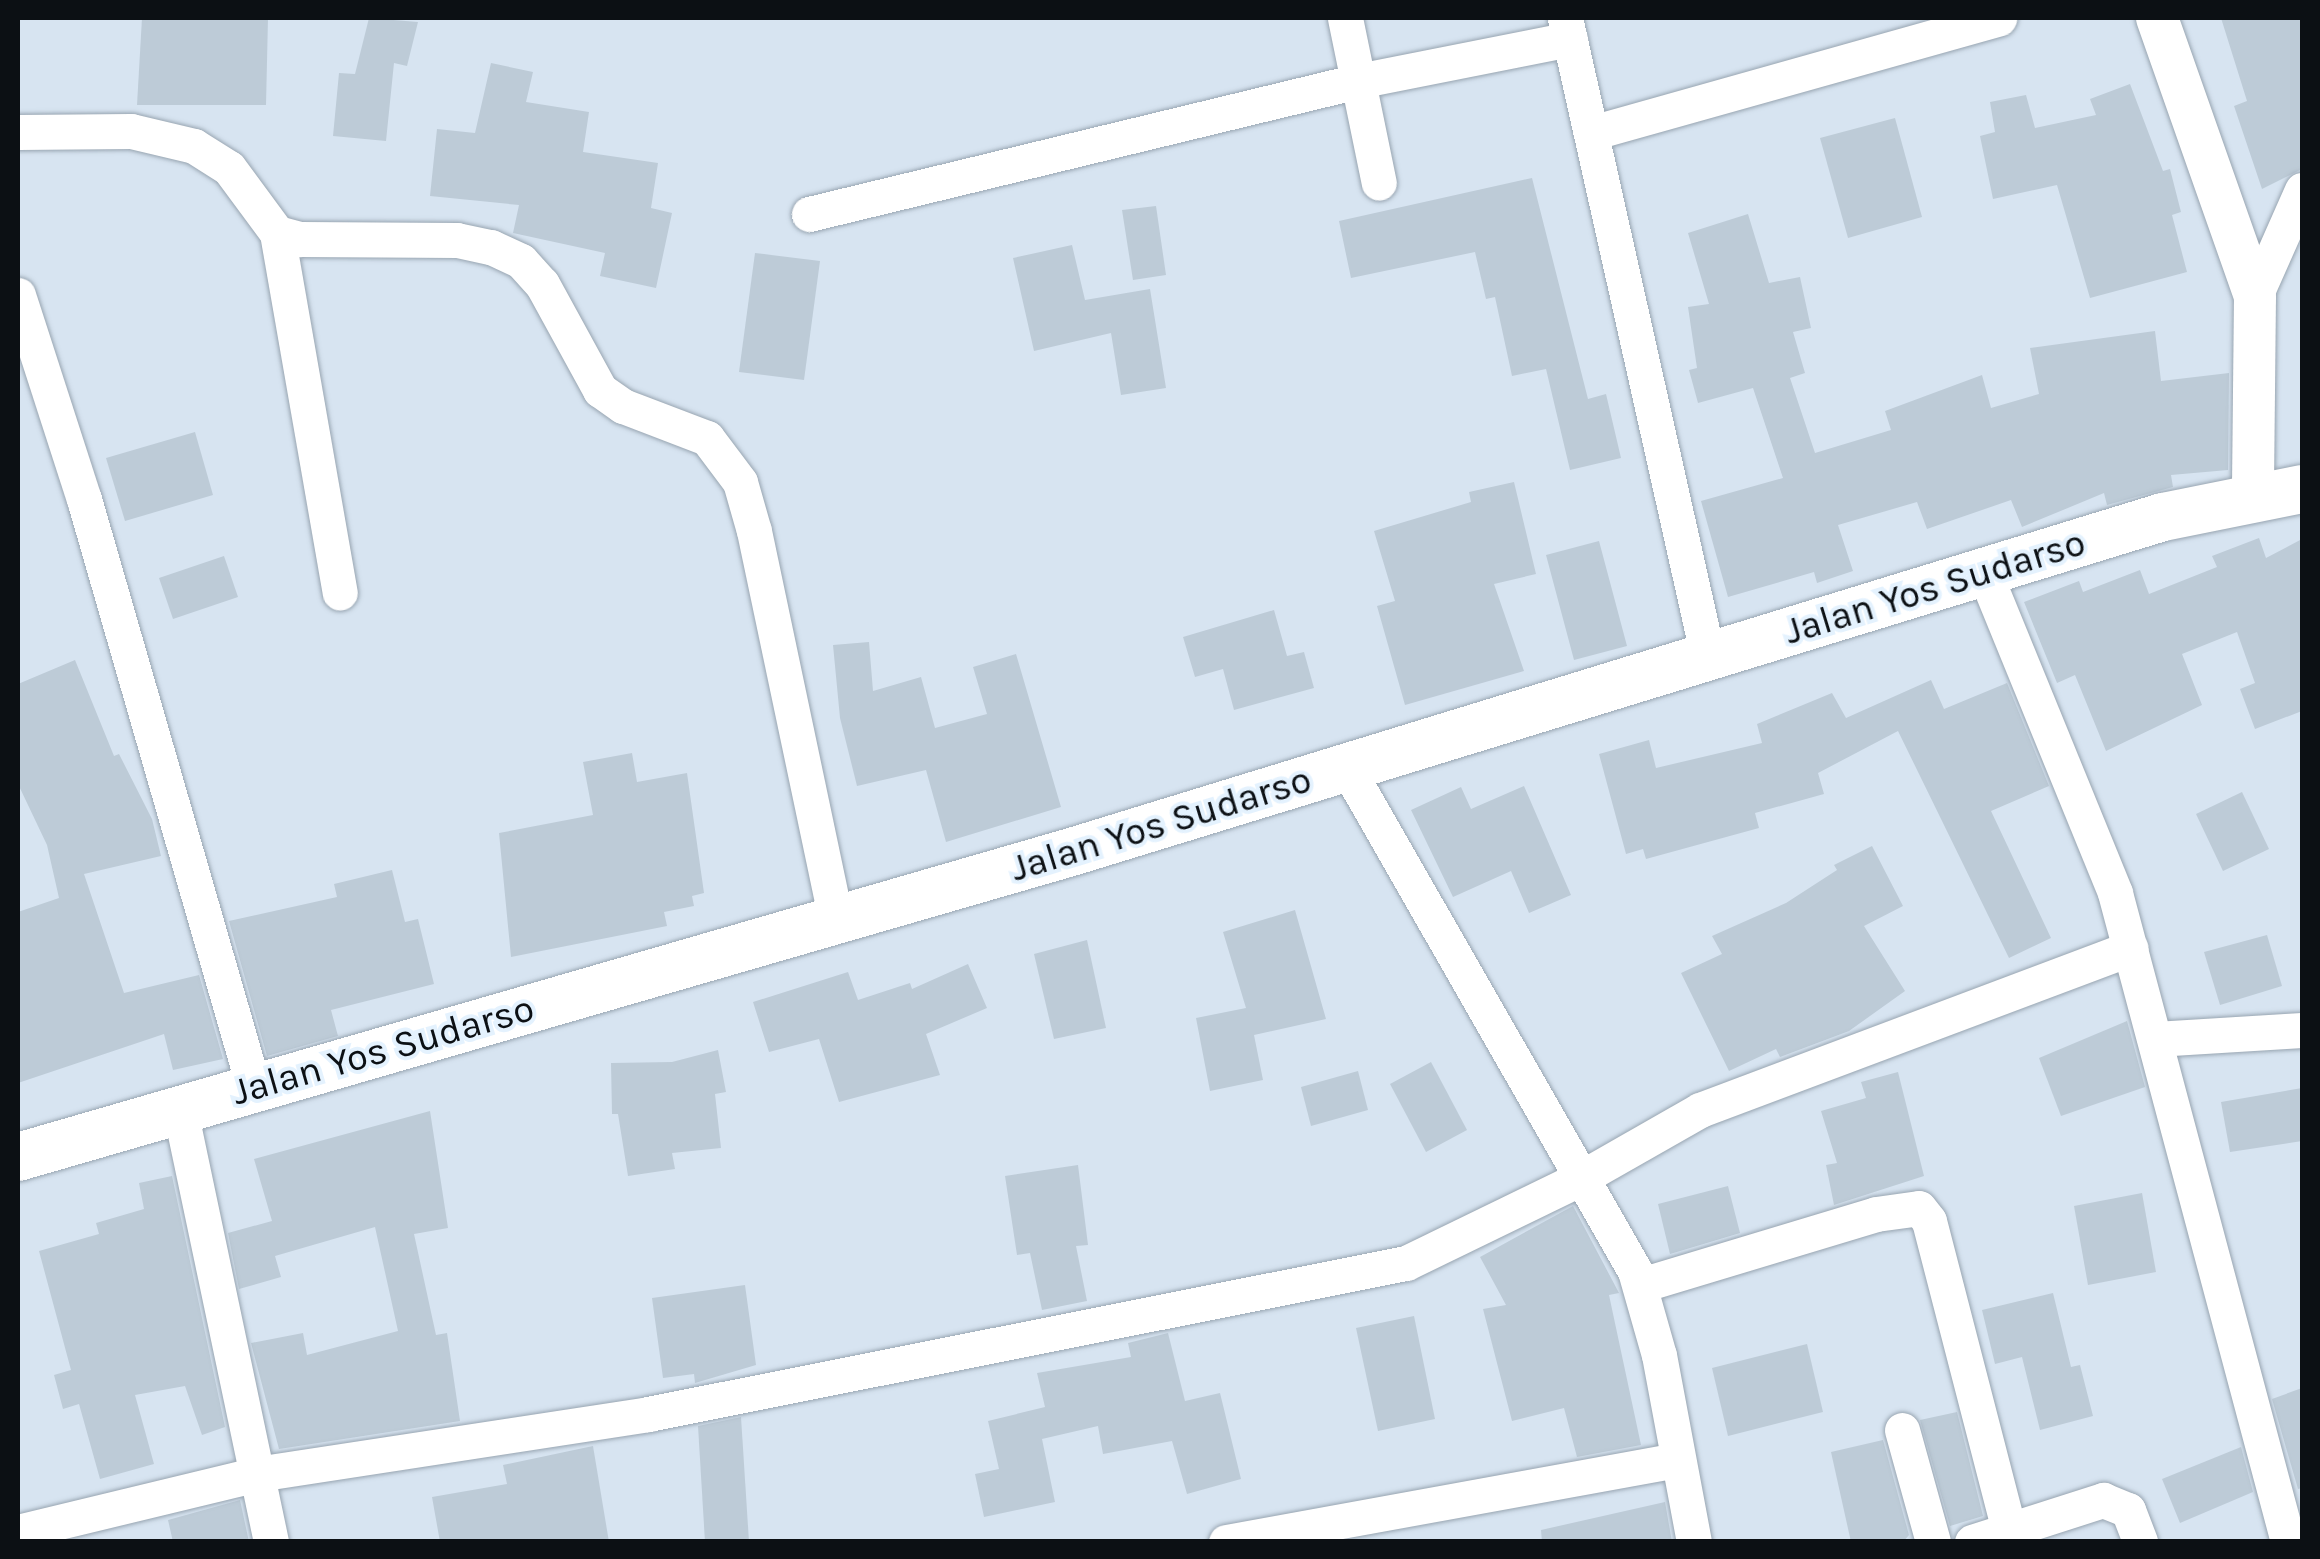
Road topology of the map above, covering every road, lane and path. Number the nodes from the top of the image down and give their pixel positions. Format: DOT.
graph roads {
  1 [pos="1345,18"];
  2 [pos="1999,18"];
  3 [pos="2158,18"];
  4 [pos="1567,28"];
  5 [pos="1358,81"];
  6 [pos="18,132"];
  7 [pos="1591,134"];
  8 [pos="1380,183"];
  9 [pos="2302,190"];
  10 [pos="809,214"];
  11 [pos="276,233"];
  12 [pos="18,295"];
  13 [pos="2255,296"];
  14 [pos="2286,498"];
  15 [pos="1985,574"];
  16 [pos="340,593"];
  17 [pos="1707,654"];
  18 [pos="1347,768"];
  19 [pos="836,920"];
  20 [pos="2130,948"];
  21 [pos="2302,1030"];
  22 [pos="2155,1039"];
  23 [pos="253,1085"];
  24 [pos="180,1110"];
  25 [pos="18,1156"];
  26 [pos="1579,1179"];
  27 [pos="1641,1285"];
  28 [pos="1902,1430"];
  29 [pos="1678,1460"];
  30 [pos="257,1474"];
  31 [pos="2009,1530"];
  32 [pos="18,1532"];
  33 [pos="272,1542"];
  34 [pos="1226,1542"];
  35 [pos="1694,1542"];
  36 [pos="1933,1542"];
  37 [pos="1972,1542"];
  38 [pos="2140,1542"];
  39 [pos="2288,1542"];
  1 -- 5 [label="street"];
  2 -- 7 [label="street"];
  3 -- 13 [label="street"];
  4 -- 5 [label="street"];
  4 -- 7 [label="street"];
  5 -- 8 [label="street"];
  5 -- 10 [label="street"];
  6 -- 11 [label="street"];
  7 -- 17 [label="street"];
  9 -- 13 [label="street"];
  11 -- 16 [label="street"];
  11 -- 19 [label="street"];
  12 -- 23 [label="street"];
  13 -- 14 [label="street"];
  14 -- 15 [label="main road, Jalan Yos Sudarso"];
  15 -- 17 [label="main road, Jalan Yos Sudarso"];
  15 -- 20 [label="street"];
  17 -- 18 [label="main road, Jalan Yos Sudarso"];
  18 -- 19 [label="main road, Jalan Yos Sudarso"];
  18 -- 26 [label="street"];
  19 -- 23 [label="main road, Jalan Yos Sudarso"];
  20 -- 22 [label="street"];
  20 -- 26 [label="street"];
  21 -- 22 [label="street"];
  22 -- 39 [label="street"];
  23 -- 24 [label="main road, Jalan Yos Sudarso"];
  24 -- 25 [label="main road, Jalan Yos Sudarso"];
  24 -- 30 [label="street"];
  26 -- 27 [label="street"];
  26 -- 30 [label="street"];
  27 -- 29 [label="street"];
  27 -- 31 [label="street"];
  28 -- 36 [label="street"];
  29 -- 34 [label="street"];
  29 -- 35 [label="street"];
  30 -- 32 [label="street"];
  30 -- 33 [label="street"];
  31 -- 37 [label="street"];
  31 -- 38 [label="street"];
}
